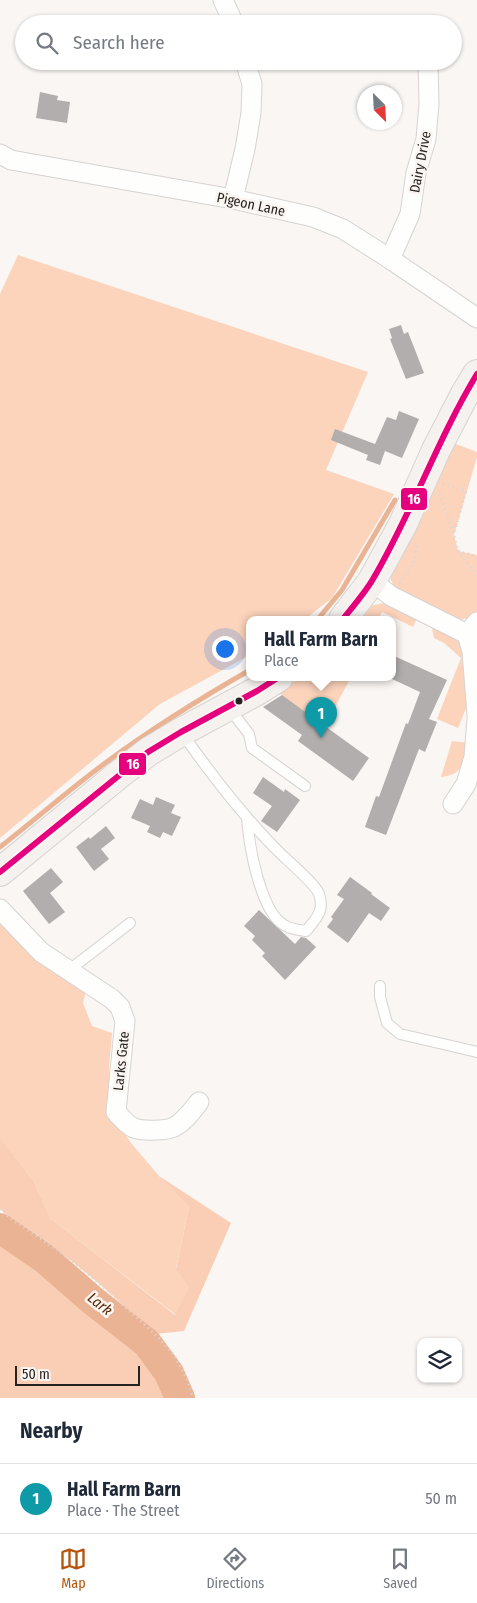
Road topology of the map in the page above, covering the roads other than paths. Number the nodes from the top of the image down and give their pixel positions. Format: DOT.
graph roads {
  1 [pos="223,0"];
  2 [pos="230,15"];
  3 [pos="248,70"];
  4 [pos="428,70"];
  5 [pos="0,154"];
  6 [pos="233,199"];
  7 [pos="390,259"];
  8 [pos="477,318"];
  9 [pos="477,374"];
  10 [pos="372,582"];
  11 [pos="345,616"];
  12 [pos="472,628"];
  13 [pos="273,681"];
  14 [pos="228,707"];
  15 [pos="477,717"];
  16 [pos="181,732"];
  17 [pos="304,786"];
  18 [pos="453,804"];
  19 [pos="247,818"];
  20 [pos="0,872"];
  21 [pos="0,908"];
  22 [pos="130,923"];
  23 [pos="68,971"];
  24 [pos="380,986"];
  25 [pos="477,1052"];
  26 [pos="200,1102"];
  1 -- 2 [label="street"];
  3 -- 6 [label="street"];
  4 -- 7 [label="street, Dairy Drive"];
  5 -- 6 [label="street, Pigeon Lane"];
  6 -- 7 [label="street, Pigeon Lane"];
  7 -- 8 [label="street, Pigeon Lane"];
  9 -- 10 [label="main road"];
  10 -- 11 [label="main road"];
  10 -- 12 [label="street"];
  12 -- 15 [label="street"];
  13 -- 14 [label="main road"];
  14 -- 16 [label="main road"];
  14 -- 17 [label="lane"];
  15 -- 18 [label="street"];
  16 -- 19 [label="lane"];
  16 -- 20 [label="main road"];
  19 -- 19 [label="lane"];
  21 -- 23 [label="street, Larks Gate"];
  22 -- 23 [label="lane"];
  23 -- 26 [label="street, Larks Gate"];
  24 -- 25 [label="lane"];
}
